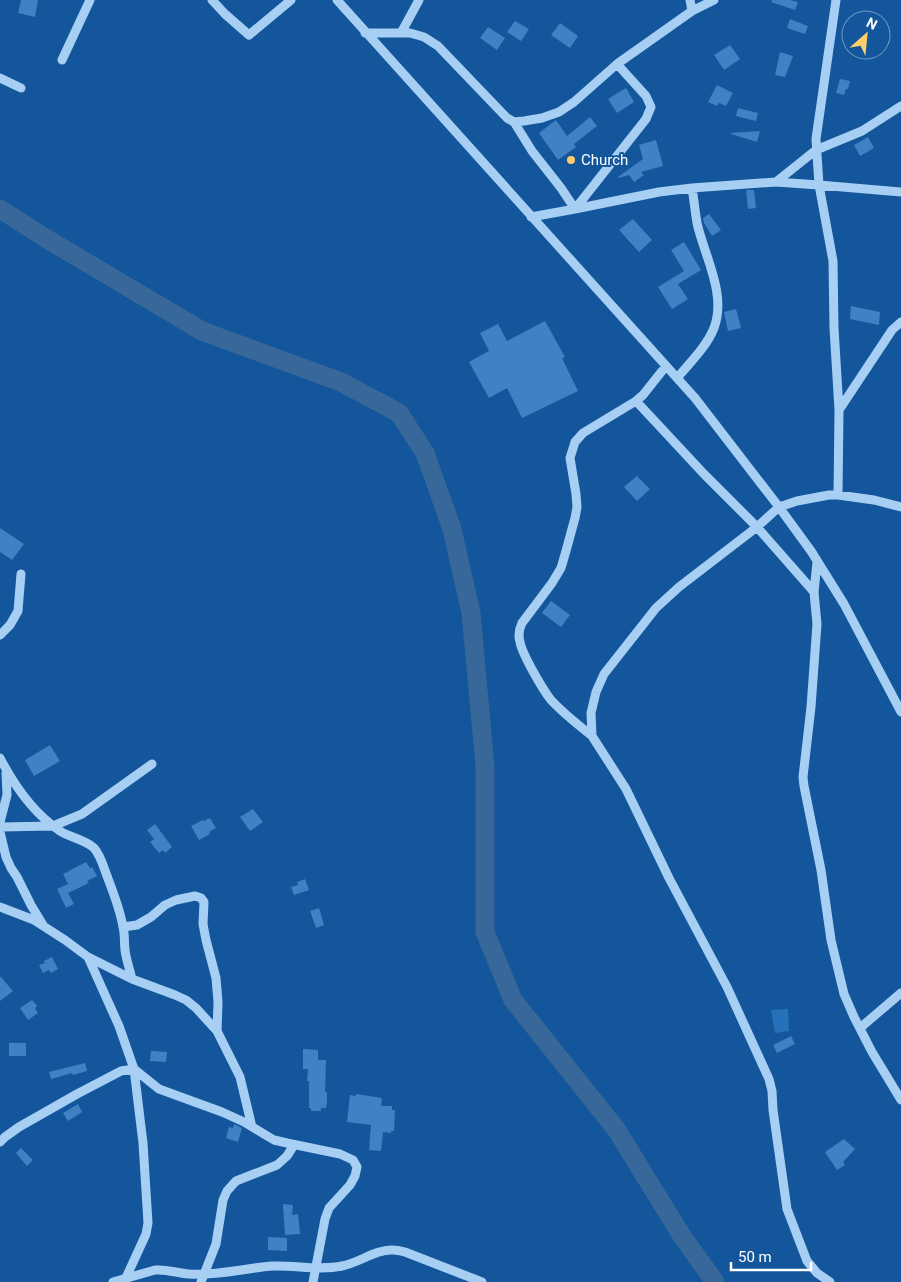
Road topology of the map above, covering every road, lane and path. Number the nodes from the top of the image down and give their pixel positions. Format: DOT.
graph roads {
  1 [pos="90,0"];
  2 [pos="212,0"];
  3 [pos="291,0"];
  4 [pos="337,0"];
  5 [pos="419,0"];
  6 [pos="690,0"];
  7 [pos="714,0"];
  8 [pos="836,0"];
  9 [pos="692,11"];
  10 [pos="366,32"];
  11 [pos="401,33"];
  12 [pos="62,60"];
  13 [pos="617,64"];
  14 [pos="0,78"];
  15 [pos="21,88"];
  16 [pos="901,106"];
  17 [pos="514,122"];
  18 [pos="816,150"];
  19 [pos="776,182"];
  20 [pos="819,185"];
  21 [pos="692,188"];
  22 [pos="901,192"];
  23 [pos="575,209"];
  24 [pos="531,217"];
  25 [pos="901,322"];
  26 [pos="666,366"];
  27 [pos="677,378"];
  28 [pos="636,401"];
  29 [pos="839,410"];
  30 [pos="838,495"];
  31 [pos="779,507"];
  32 [pos="901,507"];
  33 [pos="758,527"];
  34 [pos="817,561"];
  35 [pos="21,574"];
  36 [pos="814,592"];
  37 [pos="0,634"];
  38 [pos="901,712"];
  39 [pos="592,736"];
  40 [pos="0,758"];
  41 [pos="152,764"];
  42 [pos="6,770"];
  43 [pos="0,822"];
  44 [pos="53,826"];
  45 [pos="0,827"];
  46 [pos="0,832"];
  47 [pos="0,908"];
  48 [pos="43,925"];
  49 [pos="123,927"];
  50 [pos="88,957"];
  51 [pos="132,979"];
  52 [pos="901,993"];
  53 [pos="860,1028"];
  54 [pos="217,1031"];
  55 [pos="134,1069"];
  56 [pos="901,1100"];
  57 [pos="252,1127"];
  58 [pos="0,1142"];
  59 [pos="294,1145"];
  60 [pos="316,1268"];
  61 [pos="203,1278"];
  62 [pos="125,1280"];
  63 [pos="113,1282"];
  64 [pos="313,1282"];
  65 [pos="482,1282"];
  66 [pos="830,1282"];
  1 -- 12 [label="street"];
  2 -- 3 [label="street"];
  4 -- 10 [label="street"];
  5 -- 11 [label="street"];
  6 -- 9 [label="street"];
  7 -- 9 [label="street"];
  8 -- 18 [label="street"];
  9 -- 13 [label="street"];
  10 -- 11 [label="street"];
  10 -- 24 [label="street"];
  11 -- 17 [label="street"];
  13 -- 17 [label="street"];
  13 -- 23 [label="street"];
  14 -- 15 [label="street"];
  16 -- 18 [label="street"];
  17 -- 23 [label="street"];
  18 -- 19 [label="street"];
  18 -- 20 [label="street"];
  19 -- 20 [label="street"];
  19 -- 21 [label="street"];
  20 -- 22 [label="street"];
  20 -- 29 [label="street"];
  21 -- 23 [label="street"];
  21 -- 27 [label="street"];
  23 -- 24 [label="street"];
  24 -- 26 [label="street"];
  25 -- 29 [label="street"];
  26 -- 27 [label="street"];
  26 -- 28 [label="street"];
  27 -- 31 [label="street"];
  28 -- 33 [label="street"];
  28 -- 39 [label="street"];
  29 -- 30 [label="street"];
  30 -- 31 [label="street"];
  30 -- 32 [label="street"];
  31 -- 33 [label="street"];
  31 -- 34 [label="street"];
  33 -- 36 [label="street"];
  33 -- 39 [label="street"];
  34 -- 36 [label="street"];
  34 -- 38 [label="street"];
  35 -- 37 [label="street"];
  36 -- 53 [label="street"];
  39 -- 66 [label="street"];
  40 -- 42 [label="street"];
  41 -- 44 [label="street"];
  42 -- 43 [label="street"];
  42 -- 44 [label="street"];
  44 -- 45 [label="street"];
  44 -- 49 [label="street"];
  46 -- 48 [label="street"];
  47 -- 48 [label="street"];
  48 -- 50 [label="street"];
  49 -- 51 [label="street"];
  49 -- 54 [label="street"];
  50 -- 51 [label="street"];
  50 -- 55 [label="street"];
  51 -- 54 [label="street"];
  52 -- 53 [label="street"];
  53 -- 56 [label="street"];
  54 -- 57 [label="street"];
  55 -- 57 [label="street"];
  55 -- 58 [label="street"];
  55 -- 62 [label="street"];
  57 -- 59 [label="street"];
  59 -- 60 [label="street"];
  59 -- 61 [label="street"];
  60 -- 61 [label="street"];
  60 -- 64 [label="street"];
  60 -- 65 [label="street"];
  61 -- 62 [label="street"];
  62 -- 63 [label="street"];
}
